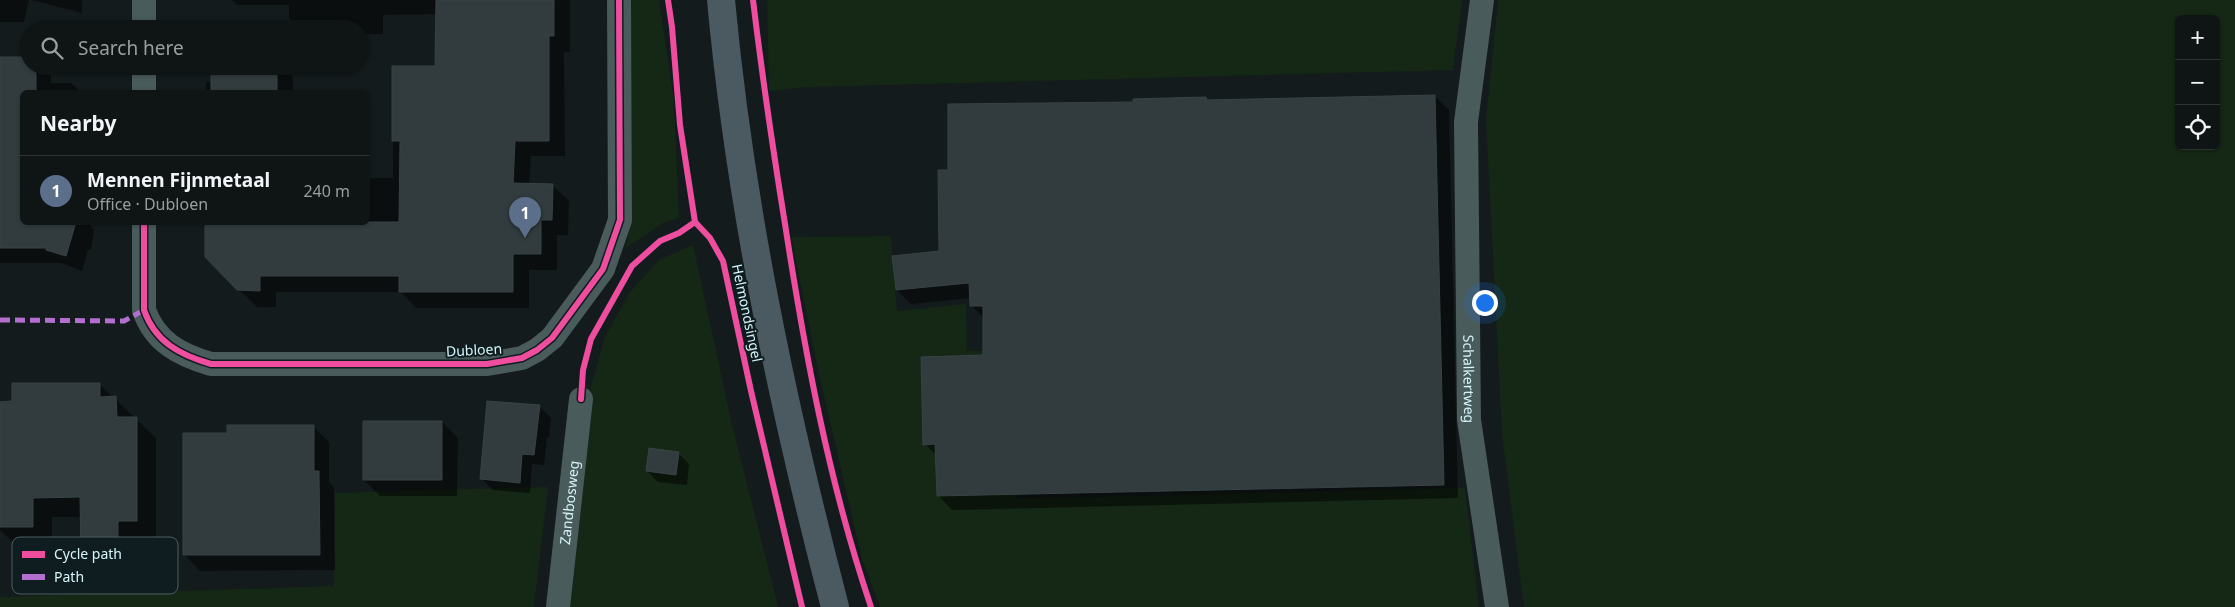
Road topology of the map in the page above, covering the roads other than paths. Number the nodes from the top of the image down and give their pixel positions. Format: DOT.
graph roads {
  1 [pos="144,0"];
  2 [pos="619,0"];
  3 [pos="721,0"];
  4 [pos="1482,0"];
  5 [pos="144,20"];
  6 [pos="144,75"];
  7 [pos="144,90"];
  8 [pos="144,225"];
  9 [pos="581,399"];
  10 [pos="558,607"];
  11 [pos="835,607"];
  12 [pos="1497,607"];
  1 -- 5 [label="street"];
  2 -- 8 [label="street, Dubloen"];
  3 -- 11 [label="main road, Helmondsingel"];
  4 -- 12 [label="street, Schalkertweg"];
  6 -- 7 [label="street"];
  9 -- 10 [label="street, Zandbosweg"];
}
